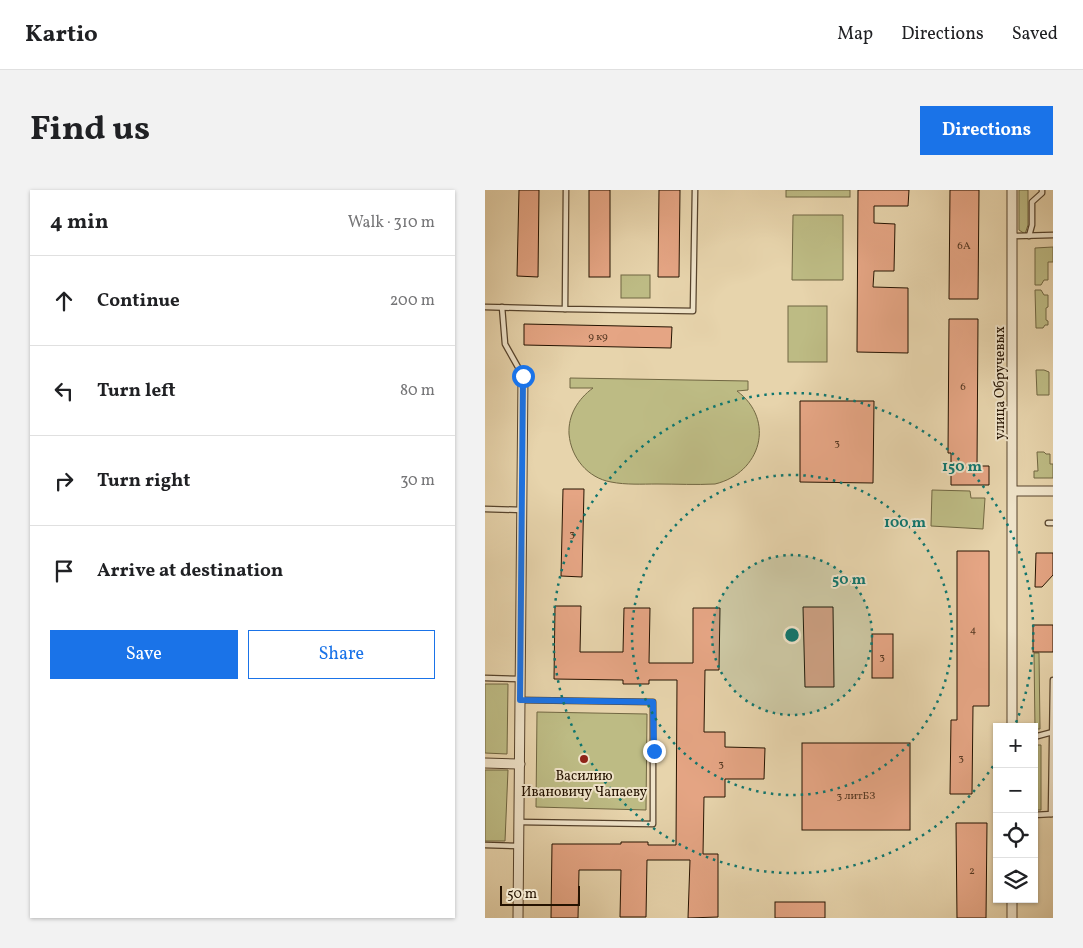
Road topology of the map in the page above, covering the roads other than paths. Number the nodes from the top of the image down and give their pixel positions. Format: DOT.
graph roads {
  1 [pos="567,190"];
  2 [pos="695,190"];
  3 [pos="1012,190"];
  4 [pos="1041,190"];
  5 [pos="1053,235"];
  6 [pos="1012,236"];
  7 [pos="1029,236"];
  8 [pos="485,307"];
  9 [pos="502,308"];
  10 [pos="565,309"];
  11 [pos="523,376"];
  12 [pos="1013,491"];
  13 [pos="1053,491"];
  14 [pos="485,509"];
  15 [pos="522,510"];
  16 [pos="485,678"];
  17 [pos="520,679"];
  18 [pos="1053,680"];
  19 [pos="520,700"];
  20 [pos="1012,723"];
  21 [pos="1052,732"];
  22 [pos="1038,736"];
  23 [pos="485,763"];
  24 [pos="520,764"];
  25 [pos="1052,814"];
  26 [pos="1038,815"];
  27 [pos="519,822"];
  28 [pos="485,845"];
  29 [pos="519,846"];
  30 [pos="1012,903"];
  31 [pos="519,918"];
  32 [pos="1012,918"];
  1 -- 10 [label="lane"];
  2 -- 10 [label="lane"];
  3 -- 6 [label="street, улица Обручевых"];
  4 -- 7 [label="lane"];
  5 -- 7 [label="lane"];
  6 -- 7 [label="lane"];
  6 -- 12 [label="street, улица Обручевых"];
  8 -- 9 [label="lane"];
  9 -- 10 [label="lane"];
  9 -- 11 [label="lane"];
  11 -- 15 [label="street"];
  12 -- 13 [label="street"];
  12 -- 20 [label="street, улица Обручевых"];
  14 -- 15 [label="lane"];
  15 -- 17 [label="street"];
  16 -- 17 [label="lane"];
  17 -- 19 [label="street"];
  18 -- 21 [label="lane"];
  19 -- 24 [label="street"];
  19 -- 27 [label="lane"];
  21 -- 22 [label="lane"];
  21 -- 25 [label="lane"];
  23 -- 24 [label="street"];
  24 -- 27 [label="street"];
  25 -- 26 [label="lane"];
  27 -- 29 [label="street"];
  28 -- 29 [label="lane"];
  29 -- 31 [label="street"];
  30 -- 32 [label="street"];
}
